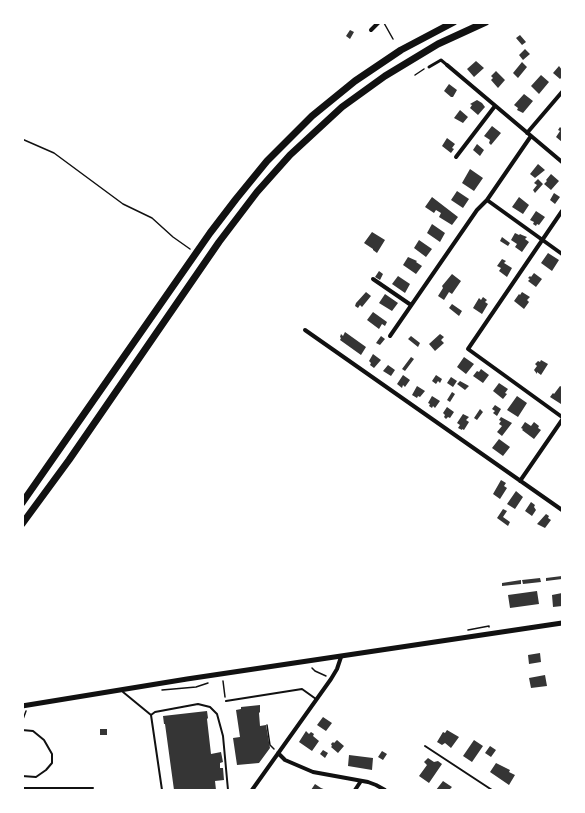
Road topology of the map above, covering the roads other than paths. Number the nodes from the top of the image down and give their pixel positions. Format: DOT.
graph roads {
  1 [pos="379,22"];
  2 [pos="454,22"];
  3 [pos="486,22"];
  4 [pos="371,30"];
  5 [pos="447,65"];
  6 [pos="429,67"];
  7 [pos="562,92"];
  8 [pos="495,106"];
  9 [pos="529,135"];
  10 [pos="456,158"];
  11 [pos="562,162"];
  12 [pos="487,200"];
  13 [pos="562,211"];
  14 [pos="543,240"];
  15 [pos="562,254"];
  16 [pos="373,279"];
  17 [pos="411,305"];
  18 [pos="304,330"];
  19 [pos="390,336"];
  20 [pos="562,418"];
  21 [pos="520,481"];
  22 [pos="22,503"];
  23 [pos="562,510"];
  24 [pos="22,525"];
  25 [pos="562,623"];
  26 [pos="341,657"];
  27 [pos="121,690"];
  28 [pos="316,699"];
  29 [pos="226,701"];
  30 [pos="24,708"];
  31 [pos="151,715"];
  32 [pos="22,730"];
  33 [pos="425,746"];
  34 [pos="278,753"];
  35 [pos="22,776"];
  36 [pos="361,781"];
  37 [pos="22,788"];
  38 [pos="93,788"];
  39 [pos="162,790"];
  40 [pos="228,790"];
  41 [pos="252,790"];
  42 [pos="355,790"];
  43 [pos="385,790"];
  44 [pos="492,790"];
  1 -- 4 [label="street"];
  2 -- 22 [label="main road"];
  3 -- 24 [label="main road"];
  5 -- 6 [label="street"];
  5 -- 8 [label="street"];
  7 -- 9 [label="street"];
  8 -- 9 [label="street"];
  8 -- 10 [label="street"];
  9 -- 11 [label="street"];
  9 -- 12 [label="street"];
  12 -- 14 [label="street"];
  12 -- 17 [label="street"];
  13 -- 14 [label="street"];
  14 -- 15 [label="street"];
  14 -- 20 [label="street"];
  16 -- 17 [label="street"];
  17 -- 19 [label="street"];
  18 -- 21 [label="street"];
  20 -- 21 [label="street"];
  21 -- 23 [label="street"];
  25 -- 26 [label="street"];
  26 -- 27 [label="street"];
  26 -- 28 [label="street"];
  27 -- 30 [label="street"];
  27 -- 31 [label="lane"];
  28 -- 29 [label="lane"];
  28 -- 34 [label="street"];
  31 -- 39 [label="lane"];
  31 -- 40 [label="lane"];
  32 -- 35 [label="lane"];
  33 -- 44 [label="lane"];
  34 -- 36 [label="street"];
  34 -- 41 [label="street"];
  36 -- 42 [label="street"];
  36 -- 43 [label="street"];
  37 -- 38 [label="lane"];
}
